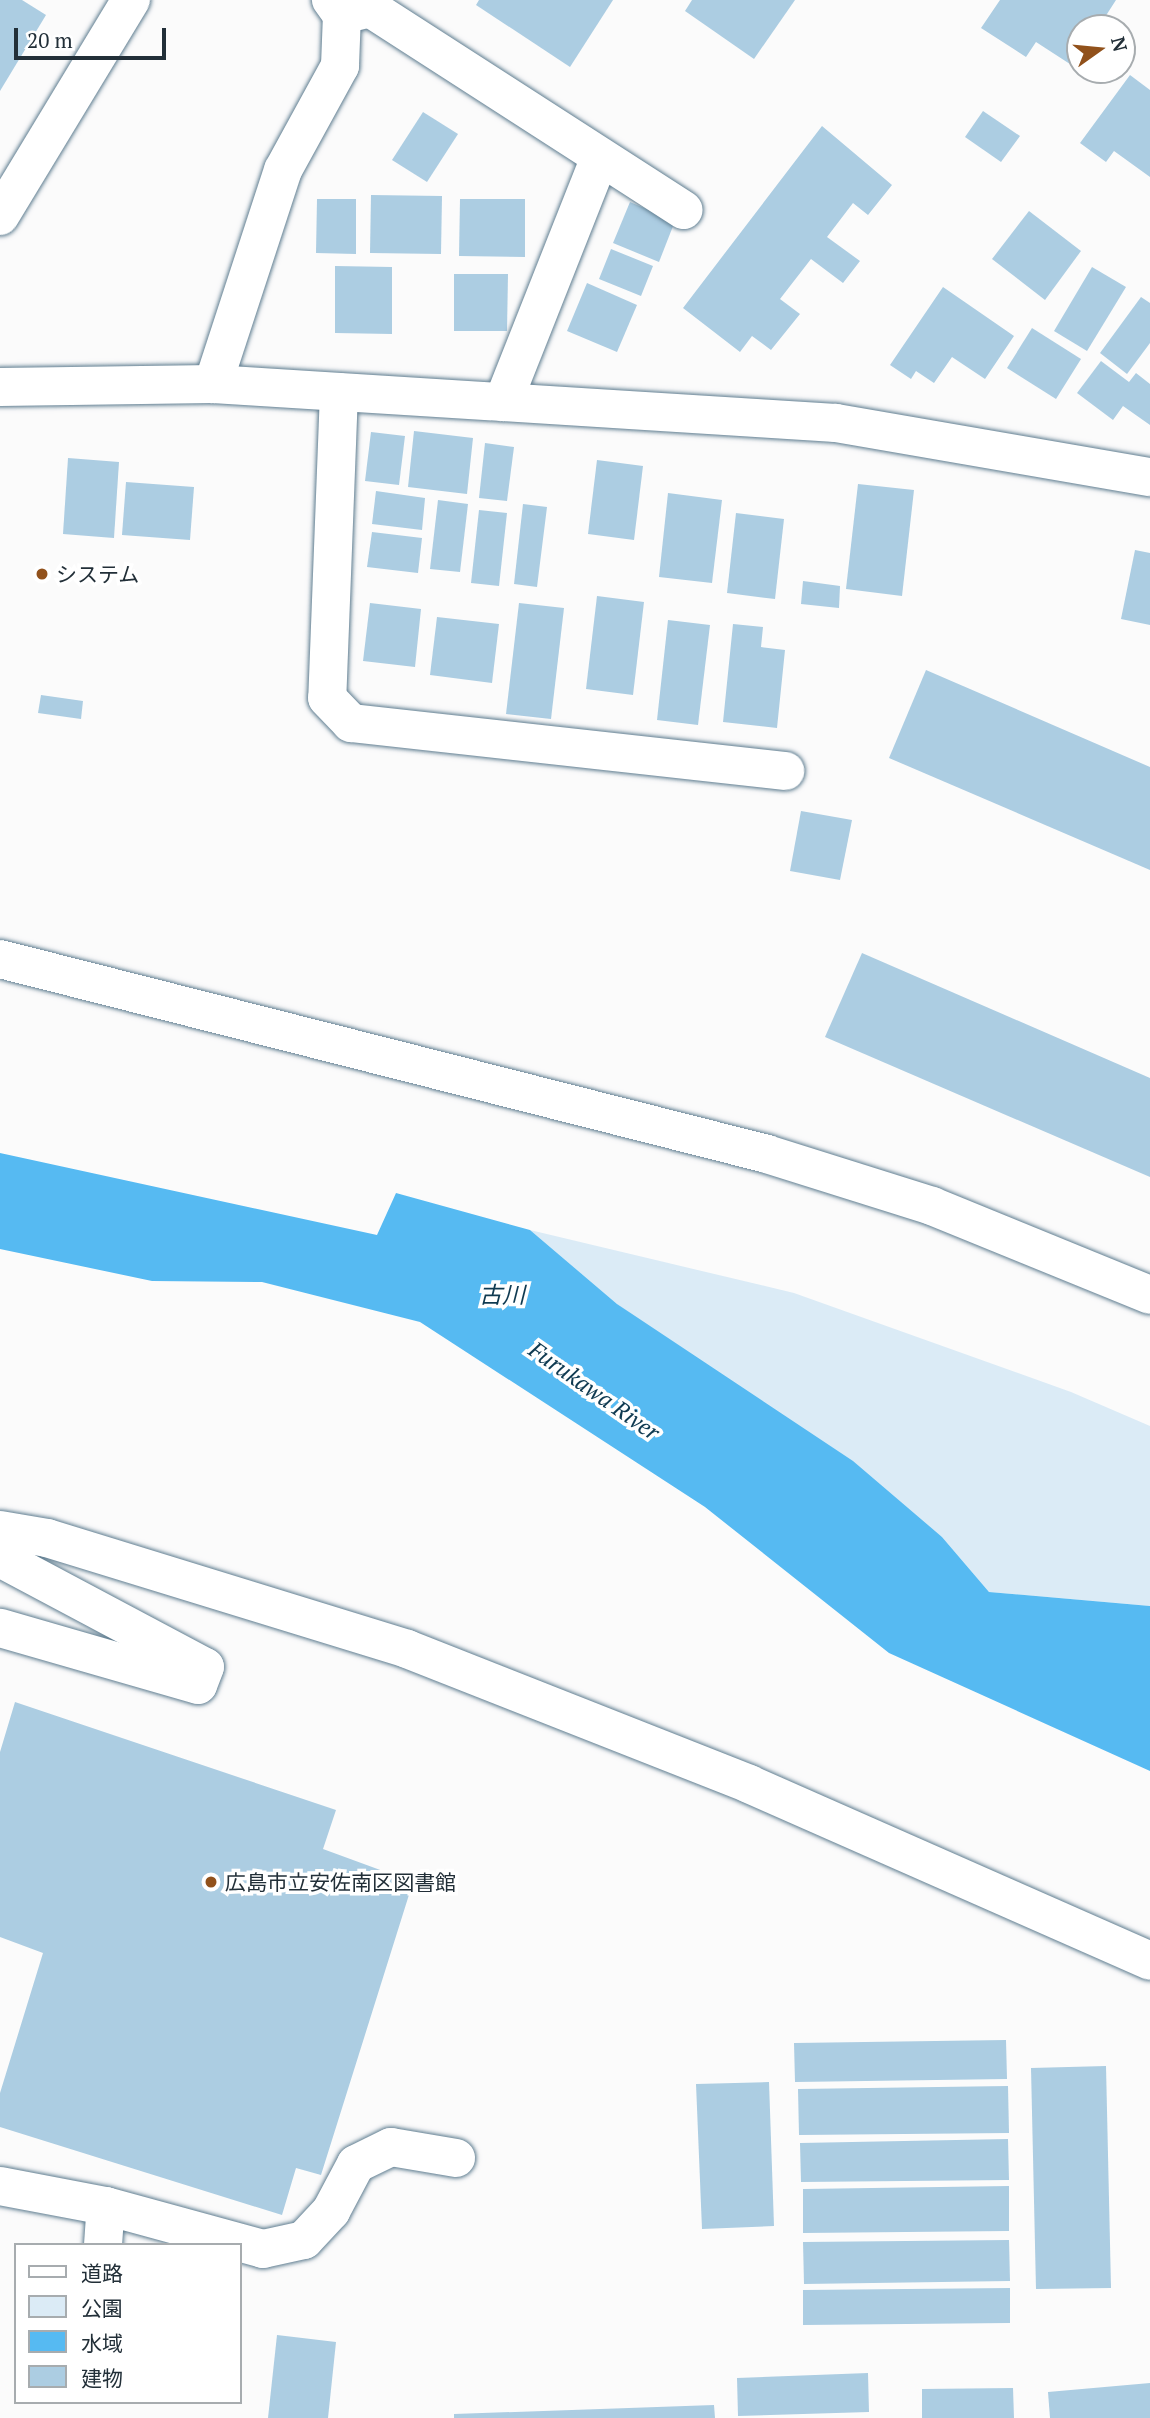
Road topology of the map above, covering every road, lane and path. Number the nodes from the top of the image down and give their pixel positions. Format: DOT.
graph roads {
  1 [pos="131,0"];
  2 [pos="337,8"];
  3 [pos="599,159"];
  4 [pos="684,210"];
  5 [pos="0,216"];
  6 [pos="213,384"];
  7 [pos="0,387"];
  8 [pos="339,392"];
  9 [pos="503,402"];
  10 [pos="1150,477"];
  11 [pos="785,771"];
  12 [pos="0,959"];
  13 [pos="1150,1295"];
  14 [pos="0,1530"];
  15 [pos="0,1558"];
  16 [pos="0,1628"];
  17 [pos="1150,1961"];
  18 [pos="456,2158"];
  19 [pos="0,2186"];
  20 [pos="106,2206"];
  21 [pos="103,2243"];
  22 [pos="241,2243"];
  23 [pos="242,2243"];
  1 -- 5 [label="street"];
  2 -- 3 [label="street"];
  2 -- 6 [label="street"];
  3 -- 4 [label="street"];
  3 -- 9 [label="street"];
  6 -- 7 [label="street"];
  6 -- 8 [label="street"];
  8 -- 9 [label="street"];
  8 -- 11 [label="street"];
  9 -- 10 [label="street"];
  12 -- 13 [label="street"];
  14 -- 17 [label="street"];
  15 -- 16 [label="street"];
  18 -- 23 [label="street"];
  19 -- 20 [label="street"];
  20 -- 21 [label="street"];
  20 -- 22 [label="street"];
}
